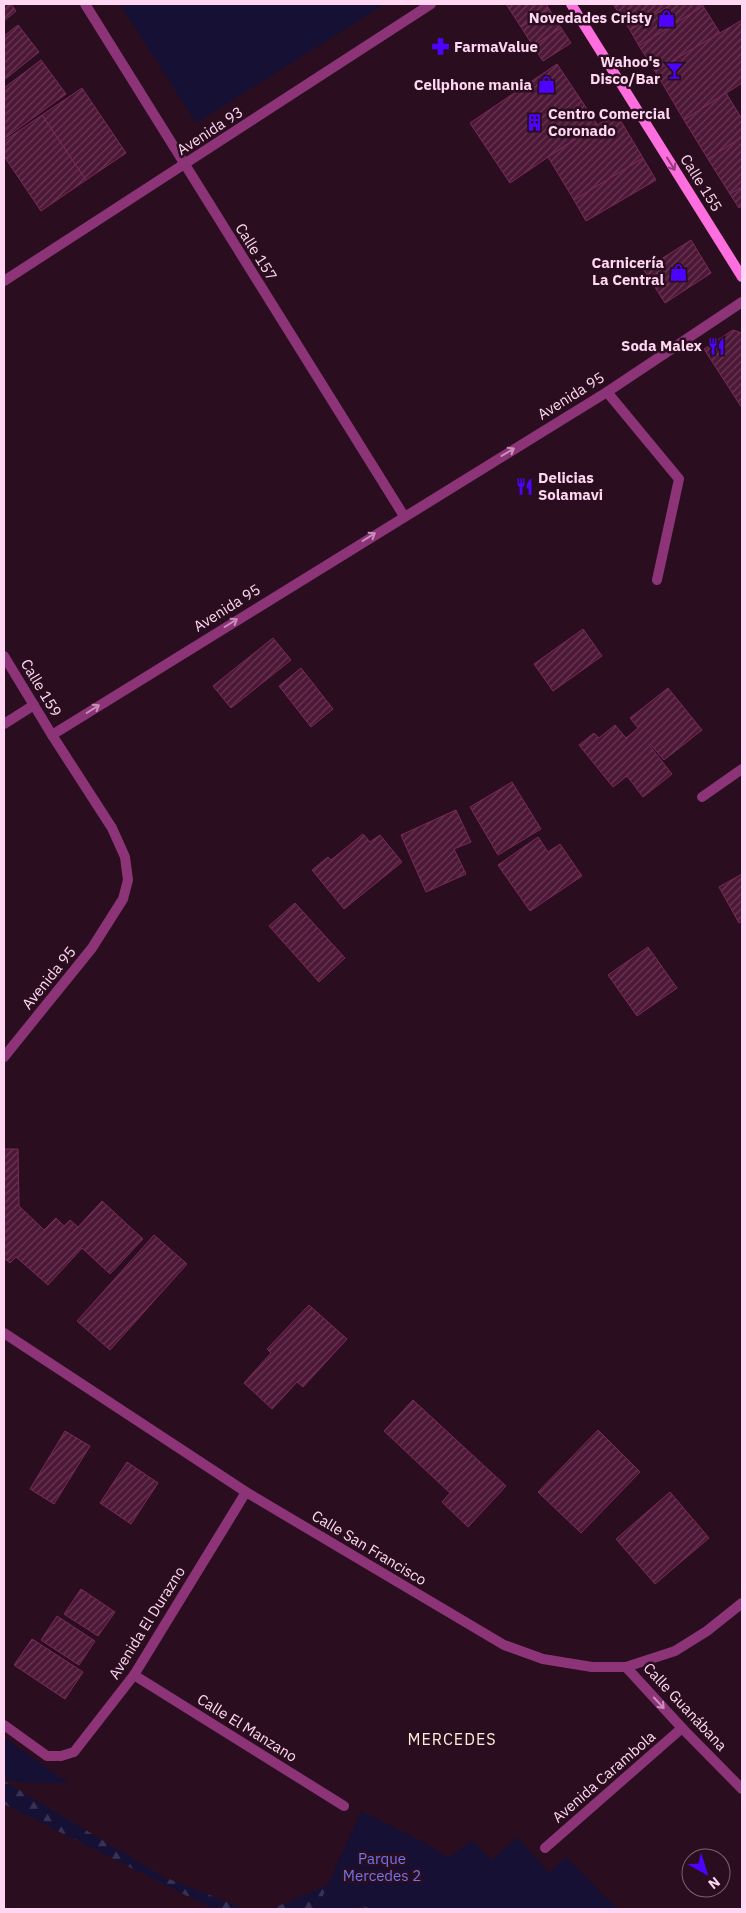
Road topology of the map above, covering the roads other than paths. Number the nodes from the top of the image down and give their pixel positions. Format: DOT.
graph roads {
  1 [pos="85,4"];
  2 [pos="431,4"];
  3 [pos="571,4"];
  4 [pos="184,165"];
  5 [pos="742,277"];
  6 [pos="4,281"];
  7 [pos="742,302"];
  8 [pos="607,392"];
  9 [pos="404,516"];
  10 [pos="657,580"];
  11 [pos="4,656"];
  12 [pos="34,705"];
  13 [pos="4,724"];
  14 [pos="52,735"];
  15 [pos="742,769"];
  16 [pos="702,797"];
  17 [pos="4,1057"];
  18 [pos="4,1333"];
  19 [pos="246,1492"];
  20 [pos="742,1603"];
  21 [pos="626,1667"];
  22 [pos="134,1675"];
  23 [pos="4,1725"];
  24 [pos="682,1728"];
  25 [pos="742,1789"];
  26 [pos="344,1806"];
  27 [pos="545,1848"];
  1 -- 4 [label="street, Calle 157"];
  2 -- 4 [label="street, Avenida 93"];
  3 -- 5 [label="main road, Calle 155, one-way"];
  4 -- 6 [label="street, Avenida 93"];
  4 -- 9 [label="street, Calle 157"];
  7 -- 8 [label="street, Avenida 95"];
  9 -- 8 [label="street, Avenida 95, one-way"];
  8 -- 10 [label="street"];
  14 -- 9 [label="street, Avenida 95, one-way"];
  11 -- 12 [label="street, Calle 159"];
  12 -- 13 [label="street"];
  12 -- 14 [label="street, Calle 159"];
  14 -- 17 [label="street, Avenida 95"];
  15 -- 16 [label="street"];
  18 -- 19 [label="street, Calle San Francisco"];
  19 -- 21 [label="street, Calle San Francisco"];
  19 -- 22 [label="street, Avenida El Durazno"];
  20 -- 21 [label="street, Calle San Francisco"];
  21 -- 24 [label="street, Calle Guanábana, one-way"];
  22 -- 23 [label="street, Avenida El Durazno"];
  22 -- 26 [label="street, Calle El Manzano"];
  24 -- 25 [label="street, Calle Guanábana"];
  24 -- 27 [label="street, Avenida Carambola"];
}
